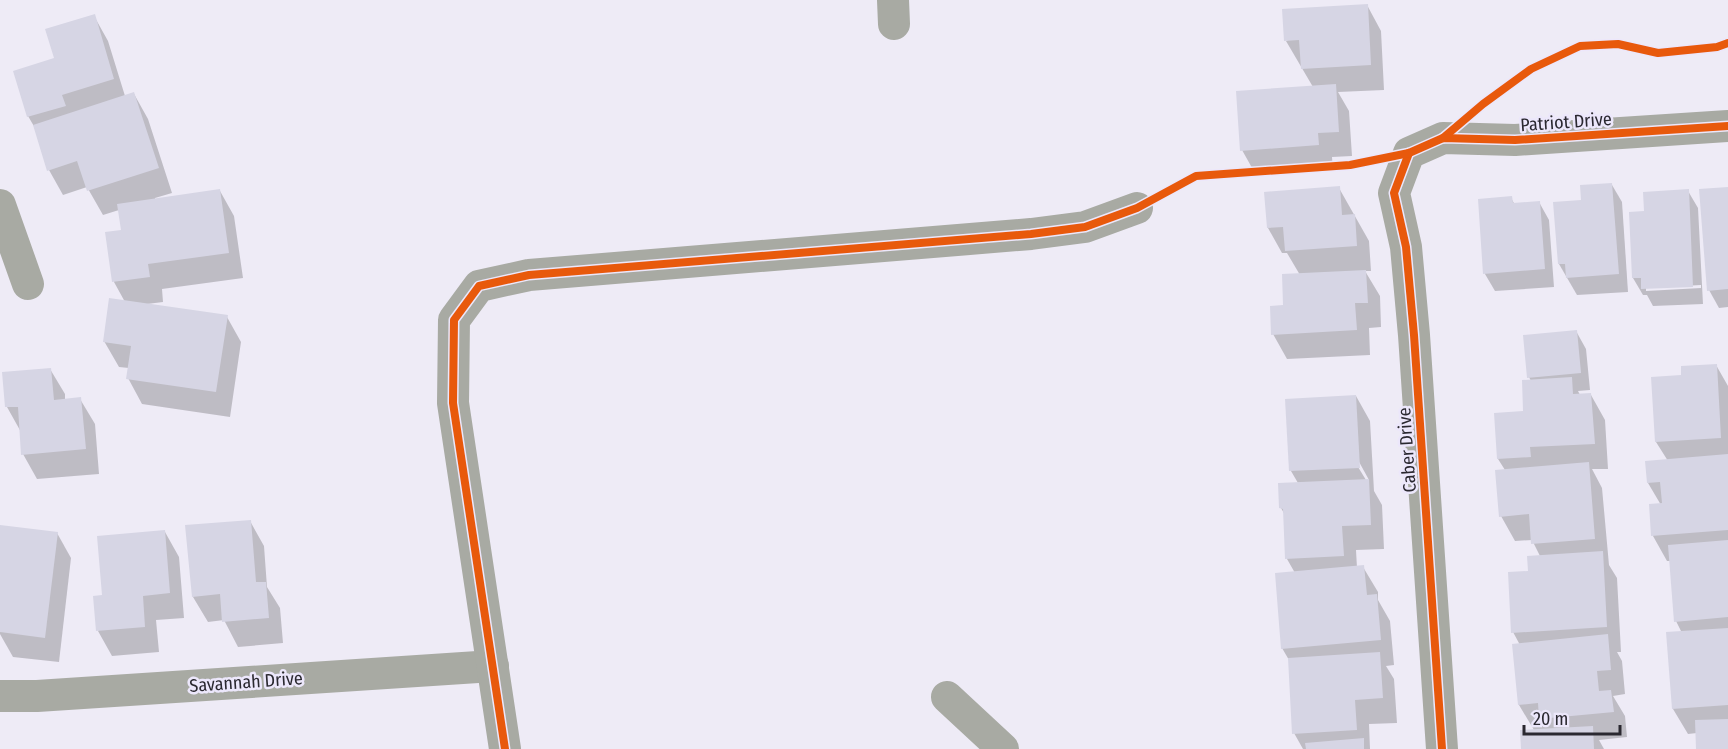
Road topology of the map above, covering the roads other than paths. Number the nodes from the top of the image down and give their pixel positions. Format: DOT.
graph roads {
  1 [pos="1728,126"];
  2 [pos="1409,153"];
  3 [pos="0,205"];
  4 [pos="1137,208"];
  5 [pos="28,284"];
  6 [pos="493,666"];
  7 [pos="0,696"];
  8 [pos="947,697"];
  9 [pos="505,749"];
  10 [pos="1003,749"];
  11 [pos="1442,749"];
  1 -- 2 [label="street, Patriot Drive"];
  2 -- 11 [label="street, Caber Drive"];
  3 -- 5 [label="street"];
  4 -- 6 [label="street"];
  6 -- 7 [label="street, Savannah Drive"];
  6 -- 9 [label="street"];
  8 -- 10 [label="street"];
}
